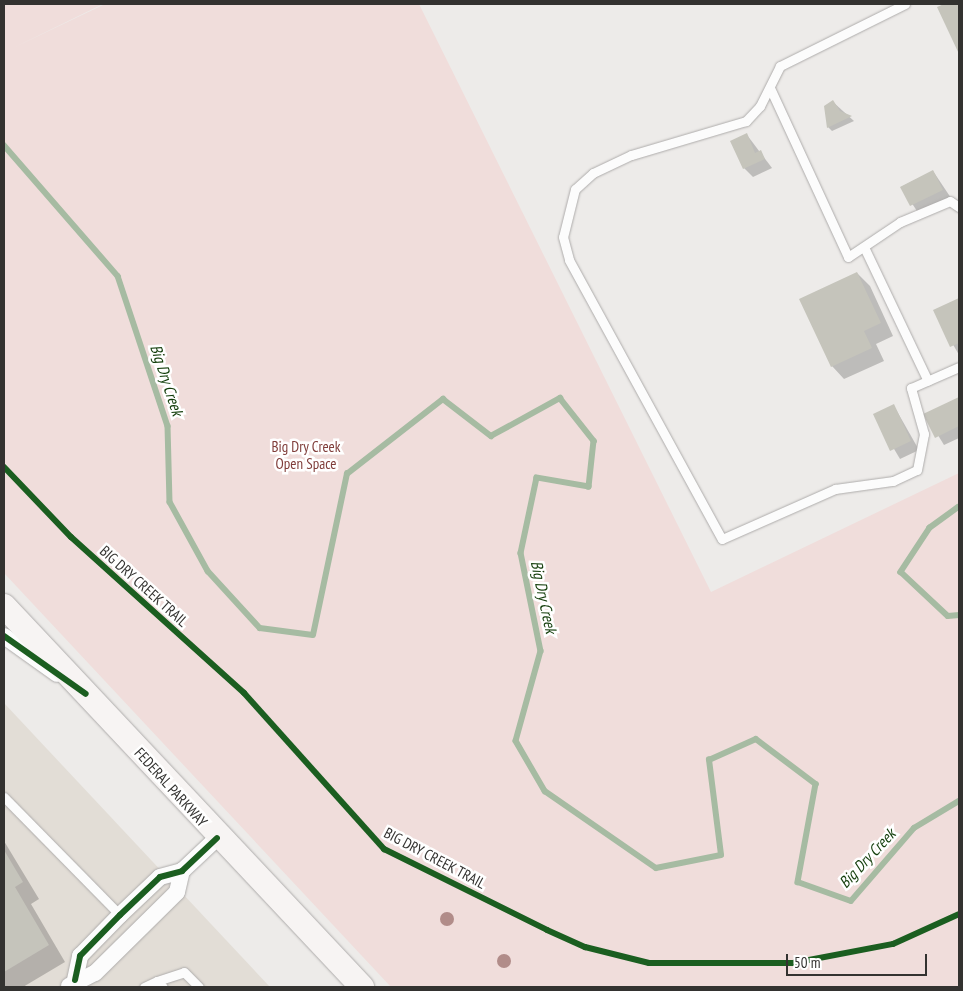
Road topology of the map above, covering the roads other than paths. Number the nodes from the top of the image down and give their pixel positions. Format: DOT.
graph roads {
  1 [pos="905,4"];
  2 [pos="770,88"];
  3 [pos="959,207"];
  4 [pos="864,247"];
  5 [pos="959,366"];
  6 [pos="928,380"];
  7 [pos="4,606"];
  8 [pos="4,636"];
  9 [pos="86,694"];
  10 [pos="4,796"];
  11 [pos="217,838"];
  12 [pos="182,871"];
  13 [pos="120,915"];
  14 [pos="71,984"];
  15 [pos="160,984"];
  16 [pos="144,987"];
  17 [pos="198,987"];
  18 [pos="362,987"];
  1 -- 2 [label="lane"];
  2 -- 4 [label="lane"];
  2 -- 6 [label="lane"];
  3 -- 4 [label="lane"];
  4 -- 6 [label="lane"];
  5 -- 6 [label="lane"];
  7 -- 9 [label="main road, FEDERAL PARKWAY"];
  8 -- 9 [label="street"];
  9 -- 11 [label="main road, FEDERAL PARKWAY"];
  10 -- 13 [label="lane"];
  11 -- 12 [label="street"];
  11 -- 18 [label="main road, FEDERAL PARKWAY"];
  12 -- 13 [label="street"];
  12 -- 14 [label="street"];
  13 -- 14 [label="street"];
  15 -- 16 [label="lane"];
  15 -- 17 [label="lane"];
}
